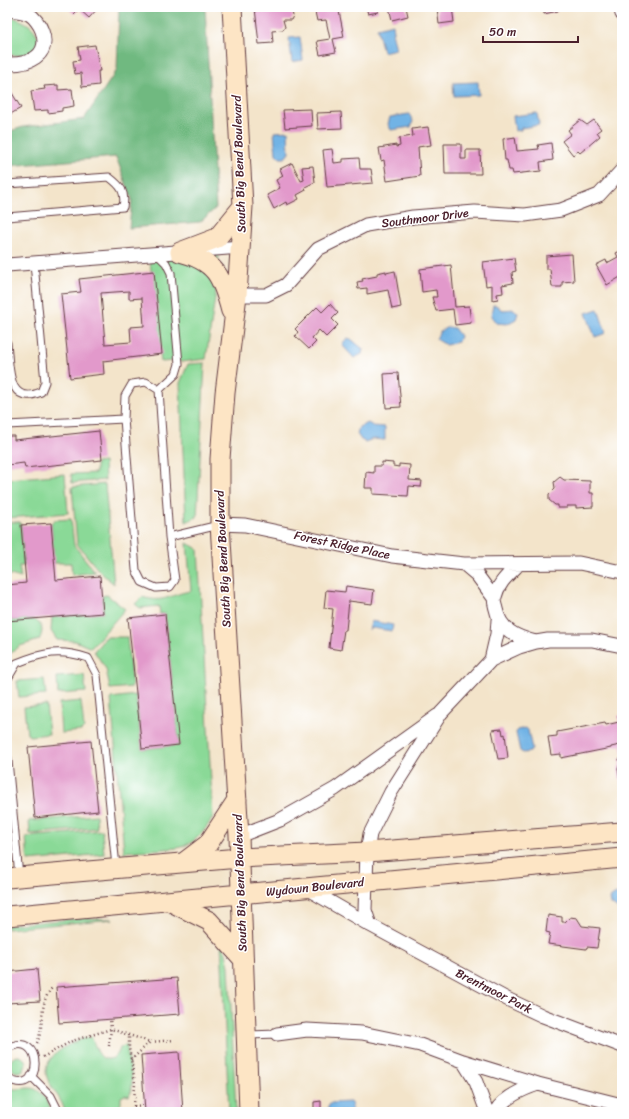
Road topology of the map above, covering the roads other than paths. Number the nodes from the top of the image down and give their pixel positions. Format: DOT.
graph roads {
  1 [pos="232,7"];
  2 [pos="620,7"];
  3 [pos="7,10"];
  4 [pos="622,14"];
  5 [pos="7,64"];
  6 [pos="622,170"];
  7 [pos="7,184"];
  8 [pos="243,206"];
  9 [pos="7,217"];
  10 [pos="241,247"];
  11 [pos="180,252"];
  12 [pos="157,254"];
  13 [pos="34,263"];
  14 [pos="7,265"];
  15 [pos="237,295"];
  16 [pos="234,321"];
  17 [pos="7,343"];
  18 [pos="159,390"];
  19 [pos="124,419"];
  20 [pos="7,425"];
  21 [pos="220,524"];
  22 [pos="169,537"];
  23 [pos="464,564"];
  24 [pos="518,565"];
  25 [pos="622,572"];
  26 [pos="494,598"];
  27 [pos="498,620"];
  28 [pos="536,642"];
  29 [pos="622,646"];
  30 [pos="491,660"];
  31 [pos="7,680"];
  32 [pos="440,713"];
  33 [pos="7,750"];
  34 [pos="237,800"];
  35 [pos="622,832"];
  36 [pos="239,836"];
  37 [pos="367,852"];
  38 [pos="239,858"];
  39 [pos="622,858"];
  40 [pos="184,862"];
  41 [pos="116,868"];
  42 [pos="13,877"];
  43 [pos="366,881"];
  44 [pos="306,888"];
  45 [pos="241,894"];
  46 [pos="169,901"];
  47 [pos="7,916"];
  48 [pos="370,925"];
  49 [pos="243,959"];
  50 [pos="277,1034"];
  51 [pos="245,1035"];
  52 [pos="622,1046"];
  53 [pos="7,1049"];
  54 [pos="463,1061"];
  55 [pos="31,1076"];
  56 [pos="7,1078"];
  57 [pos="538,1084"];
  58 [pos="622,1105"];
  59 [pos="59,1112"];
  60 [pos="249,1112"];
  61 [pos="487,1112"];
  62 [pos="495,1112"];
  1 -- 8 [label="main road, South Big Bend Boulevard"];
  2 -- 4 [label="street"];
  3 -- 5 [label="street"];
  6 -- 15 [label="street, Southmoor Drive"];
  7 -- 9 [label="lane"];
  8 -- 10 [label="main road, South Big Bend Boulevard"];
  8 -- 11 [label="main road"];
  10 -- 11 [label="street"];
  10 -- 15 [label="main road, South Big Bend Boulevard"];
  11 -- 12 [label="street"];
  11 -- 16 [label="main road"];
  12 -- 13 [label="street"];
  12 -- 18 [label="lane"];
  13 -- 14 [label="street"];
  13 -- 17 [label="lane"];
  15 -- 16 [label="main road, South Big Bend Boulevard"];
  16 -- 21 [label="main road, South Big Bend Boulevard"];
  18 -- 19 [label="lane"];
  18 -- 22 [label="lane"];
  19 -- 20 [label="lane"];
  19 -- 22 [label="lane"];
  21 -- 22 [label="lane"];
  21 -- 23 [label="street, Forest Ridge Place"];
  21 -- 34 [label="main road, South Big Bend Boulevard"];
  23 -- 24 [label="street, Forest Ridge Place"];
  23 -- 26 [label="street"];
  24 -- 25 [label="street, Forest Ridge Place"];
  24 -- 26 [label="street"];
  26 -- 27 [label="street"];
  27 -- 28 [label="street"];
  27 -- 30 [label="street"];
  28 -- 29 [label="street"];
  28 -- 30 [label="street"];
  30 -- 32 [label="street"];
  31 -- 41 [label="lane"];
  32 -- 36 [label="street"];
  32 -- 37 [label="street"];
  33 -- 42 [label="lane"];
  34 -- 36 [label="main road, South Big Bend Boulevard"];
  34 -- 40 [label="main road"];
  35 -- 37 [label="main road"];
  36 -- 38 [label="main road, South Big Bend Boulevard"];
  37 -- 38 [label="main road"];
  37 -- 43 [label="street"];
  38 -- 40 [label="main road"];
  38 -- 45 [label="main road, South Big Bend Boulevard"];
  39 -- 43 [label="main road, Wydown Boulevard"];
  40 -- 41 [label="main road"];
  41 -- 42 [label="main road"];
  43 -- 44 [label="main road, Wydown Boulevard"];
  43 -- 48 [label="street"];
  44 -- 45 [label="main road, Wydown Boulevard"];
  44 -- 48 [label="street, Brentmoor Park"];
  45 -- 46 [label="main road, Wydown Boulevard"];
  45 -- 49 [label="main road, South Big Bend Boulevard"];
  46 -- 47 [label="main road, Wydown Boulevard"];
  46 -- 49 [label="main road"];
  48 -- 52 [label="street, Brentmoor Park"];
  49 -- 51 [label="main road, South Big Bend Boulevard"];
  50 -- 51 [label="lane"];
  50 -- 54 [label="street"];
  51 -- 60 [label="main road, South Big Bend Boulevard"];
  53 -- 55 [label="lane"];
  54 -- 57 [label="street"];
  54 -- 61 [label="street"];
  55 -- 56 [label="lane"];
  55 -- 59 [label="lane"];
  57 -- 58 [label="street"];
  57 -- 62 [label="street"];
}
